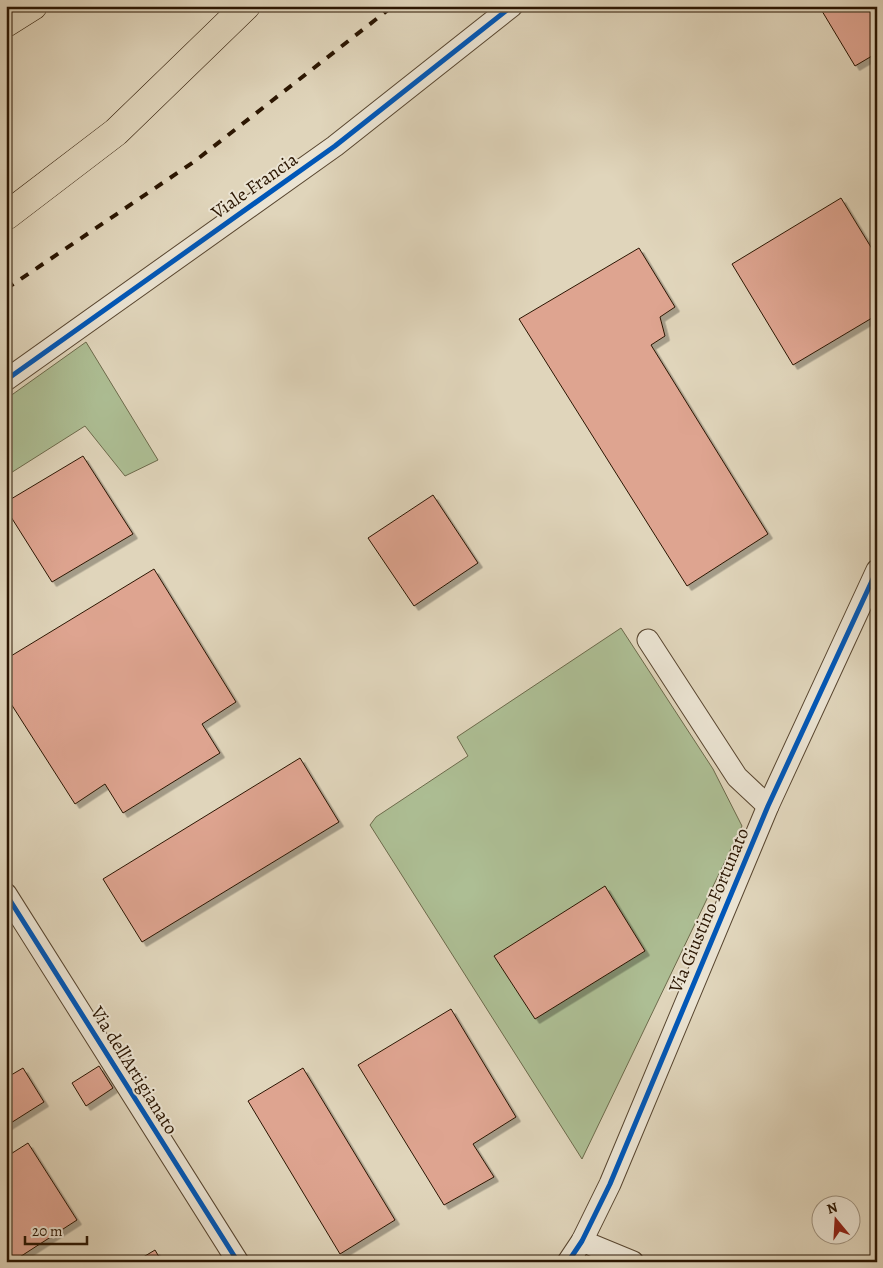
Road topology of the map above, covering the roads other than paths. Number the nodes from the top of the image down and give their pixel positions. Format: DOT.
graph roads {
  1 [pos="33,6"];
  2 [pos="246,6"];
  3 [pos="512,6"];
  4 [pos="6,23"];
  5 [pos="6,216"];
  6 [pos="6,380"];
  7 [pos="877,570"];
  8 [pos="648,640"];
  9 [pos="768,806"];
  10 [pos="6,894"];
  11 [pos="582,1241"];
  12 [pos="238,1262"];
  13 [pos="568,1262"];
  14 [pos="633,1262"];
  1 -- 4 [label="main road"];
  2 -- 5 [label="main road"];
  3 -- 6 [label="street, Viale Francia"];
  7 -- 9 [label="street, Via Giustino Fortunato"];
  8 -- 9 [label="street"];
  9 -- 11 [label="street, Via Giustino Fortunato"];
  10 -- 12 [label="street, Via dell'Artigianato"];
  11 -- 13 [label="street, Via Giustino Fortunato"];
  11 -- 14 [label="street"];
}
